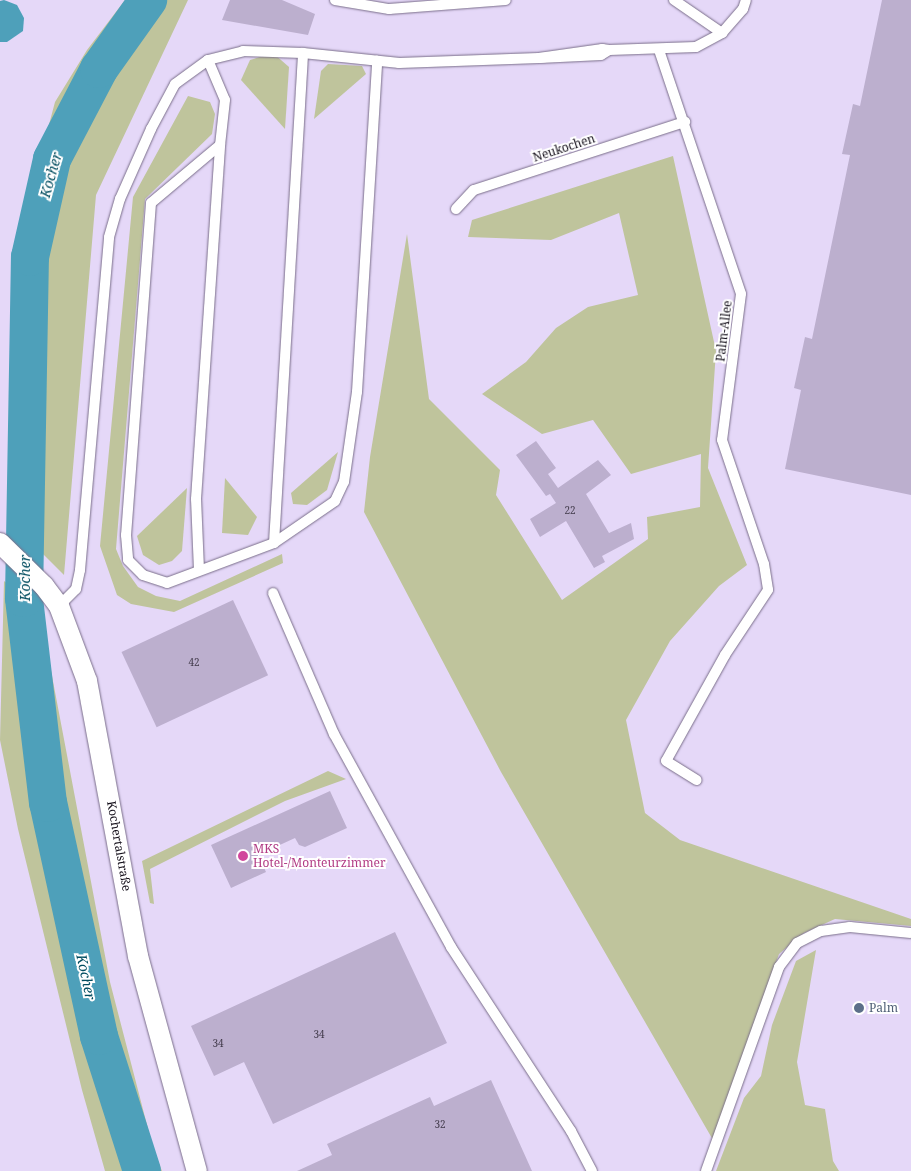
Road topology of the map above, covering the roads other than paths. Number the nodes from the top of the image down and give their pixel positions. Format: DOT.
graph roads {
  1 [pos="335,0"];
  2 [pos="506,0"];
  3 [pos="674,0"];
  4 [pos="746,0"];
  5 [pos="722,33"];
  6 [pos="659,50"];
  7 [pos="303,53"];
  8 [pos="208,60"];
  9 [pos="376,62"];
  10 [pos="685,122"];
  11 [pos="220,144"];
  12 [pos="456,209"];
  13 [pos="0,542"];
  14 [pos="274,543"];
  15 [pos="199,570"];
  16 [pos="273,593"];
  17 [pos="59,606"];
  18 [pos="696,780"];
  19 [pos="911,933"];
  20 [pos="197,1171"];
  21 [pos="592,1171"];
  22 [pos="706,1171"];
  1 -- 2 [label="lane"];
  3 -- 5 [label="lane"];
  4 -- 5 [label="lane"];
  5 -- 6 [label="lane"];
  6 -- 9 [label="lane"];
  6 -- 10 [label="lane, Palm-Allee"];
  7 -- 8 [label="lane"];
  7 -- 9 [label="lane"];
  7 -- 14 [label="lane"];
  8 -- 11 [label="lane"];
  8 -- 17 [label="lane"];
  9 -- 14 [label="lane"];
  10 -- 12 [label="lane, Neukochen"];
  10 -- 18 [label="lane, Palm-Allee"];
  11 -- 15 [label="lane"];
  11 -- 15 [label="lane"];
  13 -- 17 [label="street, Kochertalstraße"];
  14 -- 15 [label="lane"];
  16 -- 21 [label="lane"];
  17 -- 20 [label="street, Kochertalstraße"];
  19 -- 22 [label="lane"];
}
